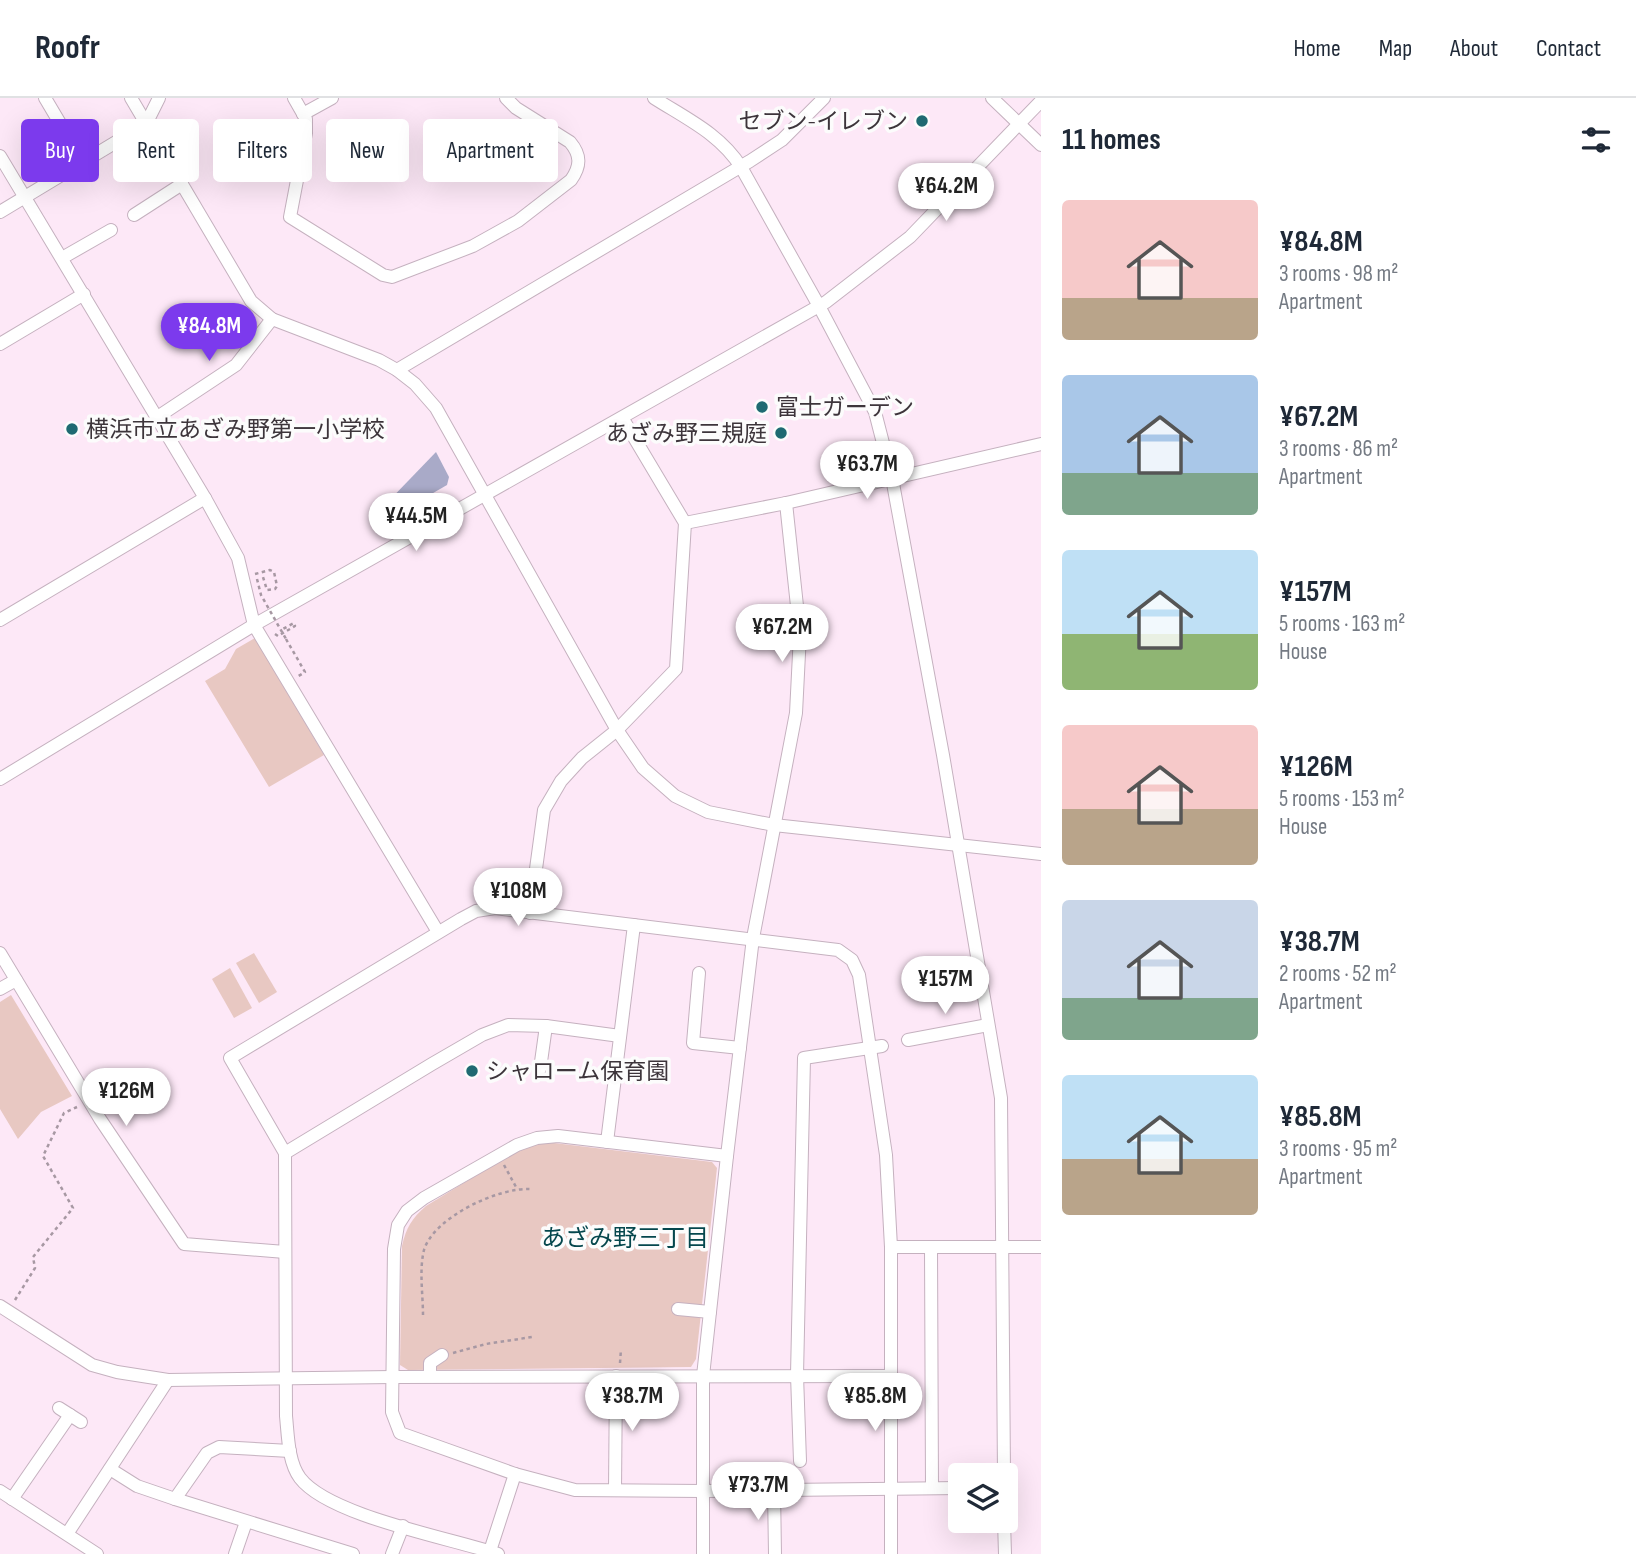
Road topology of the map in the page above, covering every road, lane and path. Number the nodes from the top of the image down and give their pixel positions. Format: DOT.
graph roads {
  1 [pos="46,98"];
  2 [pos="131,98"];
  3 [pos="159,98"];
  4 [pos="294,98"];
  5 [pos="332,98"];
  6 [pos="506,98"];
  7 [pos="654,98"];
  8 [pos="824,98"];
  9 [pos="992,98"];
  10 [pos="1041,102"];
  11 [pos="303,114"];
  12 [pos="58,119"];
  13 [pos="143,119"];
  14 [pos="148,119"];
  15 [pos="1019,124"];
  16 [pos="1041,145"];
  17 [pos="0,156"];
  18 [pos="741,167"];
  19 [pos="50,182"];
  20 [pos="182,184"];
  21 [pos="25,197"];
  22 [pos="0,212"];
  23 [pos="134,215"];
  24 [pos="111,230"];
  25 [pos="62,258"];
  26 [pos="84,294"];
  27 [pos="819,306"];
  28 [pos="272,318"];
  29 [pos="0,344"];
  30 [pos="397,370"];
  31 [pos="156,418"];
  32 [pos="623,419"];
  33 [pos="1041,444"];
  34 [pos="892,478"];
  35 [pos="484,496"];
  36 [pos="205,498"];
  37 [pos="786,503"];
  38 [pos="685,523"];
  39 [pos="255,573"];
  40 [pos="263,577"];
  41 [pos="257,579"];
  42 [pos="0,620"];
  43 [pos="254,625"];
  44 [pos="281,630"];
  45 [pos="262,638"];
  46 [pos="288,681"];
  47 [pos="617,730"];
  48 [pos="0,779"];
  49 [pos="774,825"];
  50 [pos="958,845"];
  51 [pos="1041,854"];
  52 [pos="530,913"];
  53 [pos="634,925"];
  54 [pos="438,932"];
  55 [pos="753,938"];
  56 [pos="0,953"];
  57 [pos="699,973"];
  58 [pos="16,980"];
  59 [pos="0,989"];
  60 [pos="988,1025"];
  61 [pos="546,1026"];
  62 [pos="620,1036"];
  63 [pos="908,1040"];
  64 [pos="876,1046"];
  65 [pos="740,1048"];
  66 [pos="540,1069"];
  67 [pos="89,1100"];
  68 [pos="607,1142"];
  69 [pos="285,1153"];
  70 [pos="499,1156"];
  71 [pos="727,1156"];
  72 [pos="516,1188"];
  73 [pos="531,1189"];
  74 [pos="891,1247"];
  75 [pos="931,1247"];
  76 [pos="1041,1247"];
  77 [pos="1002,1248"];
  78 [pos="285,1252"];
  79 [pos="23,1288"];
  80 [pos="678,1310"];
  81 [pos="710,1312"];
  82 [pos="2,1313"];
  83 [pos="423,1315"];
  84 [pos="532,1337"];
  85 [pos="621,1349"];
  86 [pos="442,1356"];
  87 [pos="797,1375"];
  88 [pos="430,1376"];
  89 [pos="618,1376"];
  90 [pos="703,1376"];
  91 [pos="891,1376"];
  92 [pos="393,1377"];
  93 [pos="286,1378"];
  94 [pos="168,1380"];
  95 [pos="70,1415"];
  96 [pos="290,1451"];
  97 [pos="800,1461"];
  98 [pos="1004,1463"];
  99 [pos="110,1469"];
  100 [pos="516,1474"];
  101 [pos="932,1488"];
  102 [pos="948,1488"];
  103 [pos="891,1489"];
  104 [pos="615,1490"];
  105 [pos="774,1490"];
  106 [pos="703,1491"];
  107 [pos="0,1492"];
  108 [pos="12,1499"];
  109 [pos="175,1499"];
  110 [pos="246,1522"];
  111 [pos="403,1527"];
  112 [pos="1004,1533"];
  113 [pos="67,1534"];
  114 [pos="461,1549"];
  115 [pos="494,1553"];
  116 [pos="97,1554"];
  117 [pos="236,1554"];
  118 [pos="352,1554"];
  119 [pos="392,1554"];
  120 [pos="704,1554"];
  121 [pos="775,1554"];
  122 [pos="891,1554"];
  123 [pos="1004,1554"];
  1 -- 12 [label="street"];
  2 -- 13 [label="street"];
  3 -- 14 [label="street"];
  4 -- 11 [label="street"];
  5 -- 11 [label="street"];
  6 -- 11 [label="street"];
  7 -- 18 [label="street"];
  8 -- 18 [label="street"];
  9 -- 15 [label="street"];
  10 -- 15 [label="street"];
  15 -- 16 [label="street"];
  15 -- 27 [label="street"];
  17 -- 21 [label="street"];
  18 -- 27 [label="street"];
  18 -- 30 [label="street"];
  19 -- 21 [label="street"];
  20 -- 23 [label="street"];
  20 -- 28 [label="street"];
  21 -- 22 [label="street"];
  21 -- 25 [label="street"];
  24 -- 25 [label="street"];
  25 -- 26 [label="street"];
  26 -- 29 [label="street"];
  26 -- 31 [label="street"];
  27 -- 32 [label="street"];
  27 -- 34 [label="street"];
  28 -- 30 [label="street"];
  28 -- 31 [label="street"];
  30 -- 35 [label="street"];
  31 -- 36 [label="street"];
  32 -- 35 [label="street"];
  32 -- 38 [label="street"];
  33 -- 34 [label="street"];
  34 -- 37 [label="street"];
  34 -- 50 [label="street"];
  35 -- 43 [label="street"];
  35 -- 47 [label="street"];
  36 -- 42 [label="street"];
  36 -- 43 [label="street"];
  37 -- 38 [label="street"];
  37 -- 49 [label="street"];
  38 -- 47 [label="street"];
  39 -- 40 [label="path"];
  41 -- 44 [label="path, bridge"];
  43 -- 45 [label="street"];
  43 -- 48 [label="street"];
  44 -- 45 [label="path"];
  44 -- 46 [label="path, bridge"];
  45 -- 46 [label="street"];
  46 -- 54 [label="street"];
  47 -- 49 [label="street"];
  47 -- 52 [label="street"];
  49 -- 50 [label="street"];
  49 -- 55 [label="street"];
  50 -- 51 [label="street"];
  50 -- 60 [label="street"];
  52 -- 53 [label="street"];
  52 -- 54 [label="street"];
  53 -- 55 [label="street"];
  53 -- 62 [label="street"];
  54 -- 69 [label="street"];
  55 -- 64 [label="street"];
  55 -- 65 [label="street"];
  56 -- 58 [label="street"];
  57 -- 65 [label="street"];
  58 -- 59 [label="street"];
  58 -- 67 [label="street"];
  60 -- 63 [label="street"];
  60 -- 77 [label="street"];
  61 -- 62 [label="street"];
  61 -- 66 [label="street"];
  61 -- 69 [label="street"];
  62 -- 68 [label="street"];
  64 -- 74 [label="street"];
  64 -- 87 [label="street"];
  65 -- 71 [label="street"];
  67 -- 78 [label="street"];
  67 -- 79 [label="path"];
  68 -- 70 [label="street"];
  68 -- 71 [label="street"];
  69 -- 78 [label="street"];
  70 -- 72 [label="path"];
  70 -- 92 [label="street"];
  71 -- 81 [label="street"];
  72 -- 73 [label="path"];
  72 -- 83 [label="path"];
  74 -- 75 [label="street"];
  74 -- 91 [label="street"];
  75 -- 77 [label="street"];
  75 -- 101 [label="street"];
  76 -- 77 [label="street"];
  77 -- 98 [label="street"];
  78 -- 93 [label="street"];
  80 -- 81 [label="street"];
  81 -- 90 [label="street"];
  82 -- 94 [label="street"];
  84 -- 86 [label="path"];
  85 -- 89 [label="path"];
  86 -- 88 [label="street"];
  87 -- 90 [label="street"];
  87 -- 91 [label="street"];
  87 -- 97 [label="street"];
  88 -- 89 [label="street"];
  88 -- 92 [label="street"];
  89 -- 90 [label="street"];
  89 -- 104 [label="street"];
  90 -- 106 [label="street"];
  91 -- 103 [label="street"];
  92 -- 93 [label="street"];
  92 -- 100 [label="street"];
  93 -- 94 [label="street"];
  93 -- 96 [label="street"];
  94 -- 99 [label="street"];
  95 -- 108 [label="street"];
  96 -- 109 [label="street"];
  96 -- 111 [label="street"];
  99 -- 109 [label="street"];
  99 -- 113 [label="street"];
  100 -- 104 [label="street"];
  100 -- 115 [label="street"];
  101 -- 102 [label="street"];
  101 -- 103 [label="street"];
  103 -- 105 [label="street"];
  103 -- 122 [label="street"];
  104 -- 106 [label="street"];
  105 -- 106 [label="street"];
  105 -- 121 [label="street"];
  106 -- 120 [label="street"];
  107 -- 108 [label="street"];
  108 -- 113 [label="street"];
  109 -- 110 [label="street"];
  110 -- 117 [label="street"];
  110 -- 118 [label="street"];
  111 -- 114 [label="street"];
  111 -- 119 [label="street"];
  112 -- 123 [label="street"];
  113 -- 116 [label="street"];
  114 -- 115 [label="street"];
}
